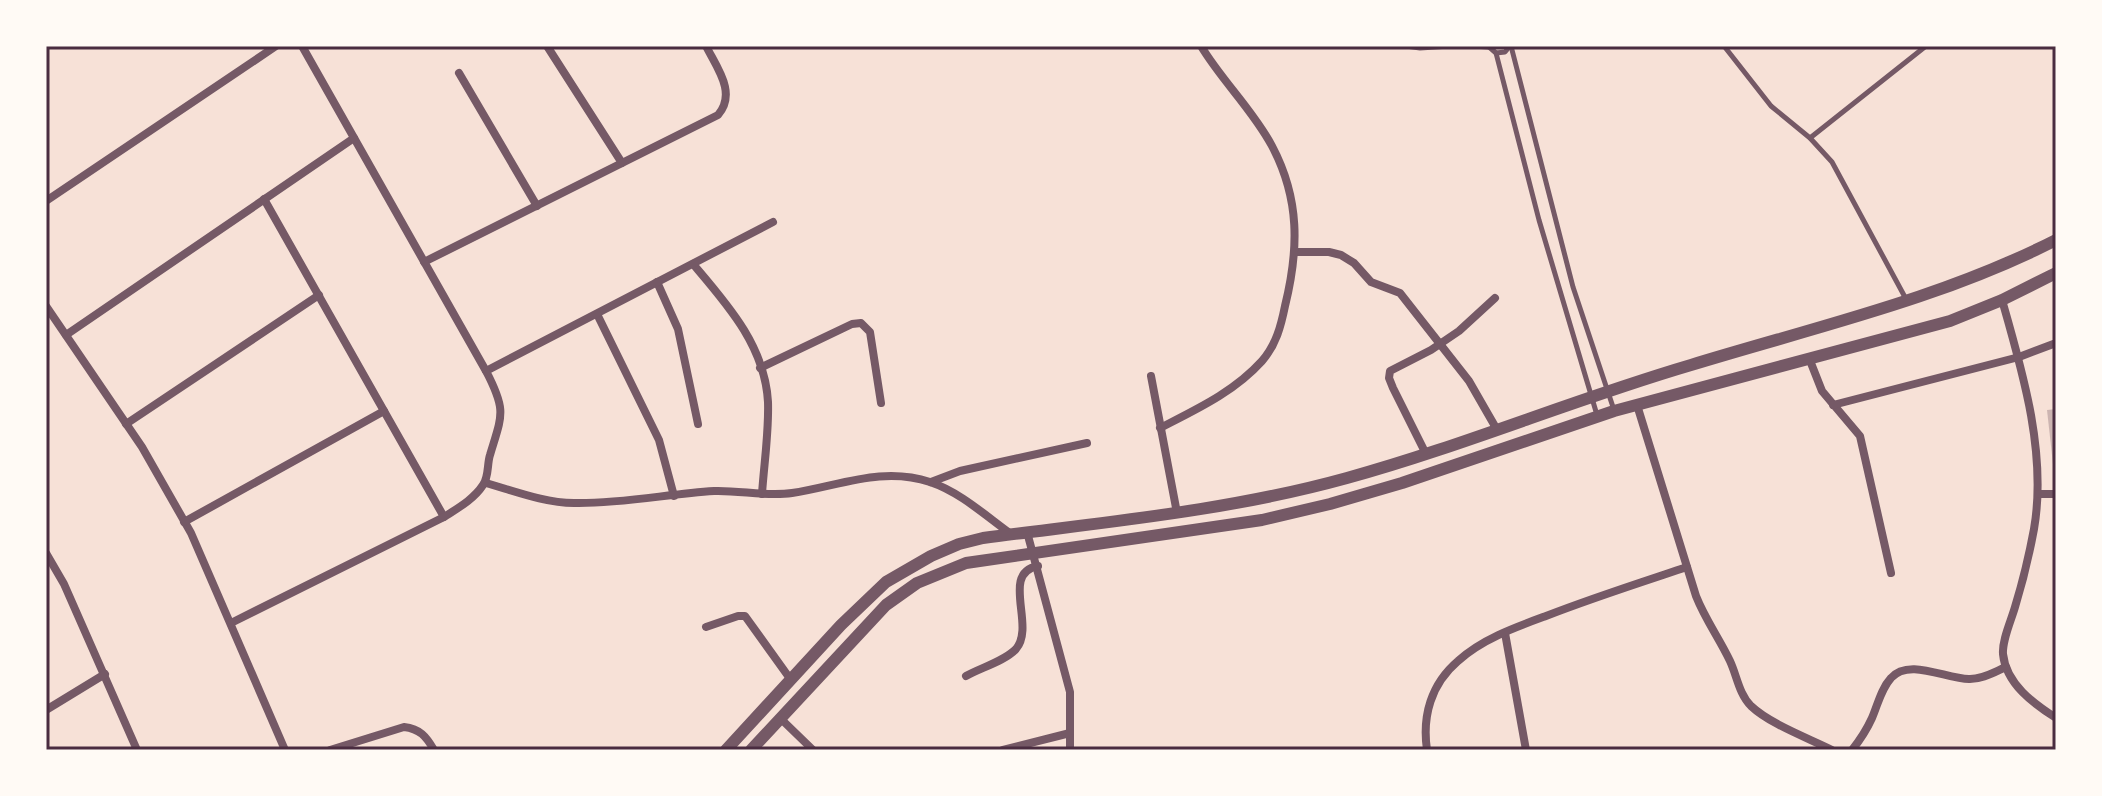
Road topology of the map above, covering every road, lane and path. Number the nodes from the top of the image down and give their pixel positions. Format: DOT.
graph roads {
  1 [pos="276,46"];
  2 [pos="302,46"];
  3 [pos="547,46"];
  4 [pos="706,46"];
  5 [pos="1201,46"];
  6 [pos="1406,46"];
  7 [pos="1450,46"];
  8 [pos="1474,46"];
  9 [pos="1488,46"];
  10 [pos="1510,46"];
  11 [pos="1724,46"];
  12 [pos="1926,46"];
  13 [pos="1496,53"];
  14 [pos="459,73"];
  15 [pos="354,138"];
  16 [pos="1810,138"];
  17 [pos="622,163"];
  18 [pos="264,199"];
  19 [pos="46,201"];
  20 [pos="537,206"];
  21 [pos="773,222"];
  22 [pos="2056,240"];
  23 [pos="1296,252"];
  24 [pos="424,262"];
  25 [pos="693,264"];
  26 [pos="2056,273"];
  27 [pos="657,282"];
  28 [pos="319,295"];
  29 [pos="1495,298"];
  30 [pos="2002,300"];
  31 [pos="1907,302"];
  32 [pos="46,306"];
  33 [pos="597,314"];
  34 [pos="66,335"];
  35 [pos="2056,343"];
  36 [pos="1440,345"];
  37 [pos="2019,357"];
  38 [pos="1809,358"];
  39 [pos="760,368"];
  40 [pos="486,371"];
  41 [pos="1151,376"];
  42 [pos="1608,391"];
  43 [pos="1591,396"];
  44 [pos="881,403"];
  45 [pos="1637,405"];
  46 [pos="1833,405"];
  47 [pos="384,411"];
  48 [pos="1614,411"];
  49 [pos="1598,416"];
  50 [pos="126,424"];
  51 [pos="698,424"];
  52 [pos="1160,428"];
  53 [pos="1496,428"];
  54 [pos="1087,443"];
  55 [pos="1425,452"];
  56 [pos="931,482"];
  57 [pos="486,483"];
  58 [pos="762,494"];
  59 [pos="2039,494"];
  60 [pos="2056,494"];
  61 [pos="674,496"];
  62 [pos="1177,513"];
  63 [pos="444,517"];
  64 [pos="184,522"];
  65 [pos="1027,532"];
  66 [pos="1012,534"];
  67 [pos="46,553"];
  68 [pos="1036,559"];
  69 [pos="1687,567"];
  70 [pos="1891,573"];
  71 [pos="231,623"];
  72 [pos="706,627"];
  73 [pos="1505,633"];
  74 [pos="2006,667"];
  75 [pos="105,674"];
  76 [pos="966,676"];
  77 [pos="791,680"];
  78 [pos="46,710"];
  79 [pos="780,718"];
  80 [pos="2056,718"];
  81 [pos="1070,733"];
  82 [pos="137,750"];
  83 [pos="285,750"];
  84 [pos="330,750"];
  85 [pos="434,750"];
  86 [pos="726,750"];
  87 [pos="751,750"];
  88 [pos="813,750"];
  89 [pos="1003,750"];
  90 [pos="1070,750"];
  91 [pos="1427,750"];
  92 [pos="1526,750"];
  93 [pos="1832,750"];
  94 [pos="1852,750"];
  1 -- 19 [label="street"];
  2 -- 15 [label="street"];
  3 -- 17 [label="street"];
  4 -- 17 [label="street"];
  5 -- 23 [label="street"];
  6 -- 7 [label="lane"];
  8 -- 9 [label="lane"];
  9 -- 13 [label="lane"];
  10 -- 13 [label="lane"];
  10 -- 42 [label="lane"];
  11 -- 16 [label="lane"];
  12 -- 16 [label="lane"];
  13 -- 43 [label="lane"];
  14 -- 20 [label="street"];
  15 -- 18 [label="street"];
  15 -- 24 [label="street"];
  16 -- 31 [label="lane"];
  17 -- 20 [label="street"];
  18 -- 28 [label="street"];
  18 -- 34 [label="street"];
  20 -- 24 [label="street"];
  21 -- 25 [label="street"];
  22 -- 31 [label="street"];
  23 -- 36 [label="street"];
  23 -- 52 [label="street"];
  24 -- 40 [label="street"];
  25 -- 27 [label="street"];
  25 -- 39 [label="street"];
  26 -- 30 [label="street"];
  27 -- 33 [label="street"];
  27 -- 51 [label="street"];
  28 -- 47 [label="street"];
  28 -- 50 [label="street"];
  29 -- 36 [label="street"];
  30 -- 37 [label="street"];
  30 -- 38 [label="street"];
  31 -- 42 [label="street"];
  32 -- 34 [label="street"];
  33 -- 40 [label="street"];
  33 -- 61 [label="street"];
  34 -- 50 [label="street"];
  35 -- 37 [label="street"];
  36 -- 53 [label="street"];
  36 -- 55 [label="street"];
  37 -- 46 [label="street"];
  37 -- 59 [label="street"];
  38 -- 45 [label="street"];
  38 -- 46 [label="street"];
  39 -- 44 [label="street"];
  39 -- 58 [label="street"];
  40 -- 57 [label="street"];
  41 -- 52 [label="street"];
  42 -- 43 [label="street"];
  42 -- 48 [label="lane"];
  43 -- 49 [label="lane"];
  43 -- 53 [label="street"];
  45 -- 48 [label="street"];
  45 -- 69 [label="street"];
  46 -- 70 [label="street"];
  47 -- 63 [label="street"];
  47 -- 64 [label="street"];
  48 -- 49 [label="street"];
  49 -- 68 [label="street"];
  50 -- 64 [label="street"];
  52 -- 62 [label="street"];
  53 -- 55 [label="street"];
  54 -- 56 [label="street"];
  55 -- 62 [label="street"];
  56 -- 58 [label="street"];
  56 -- 66 [label="street"];
  57 -- 61 [label="street"];
  57 -- 63 [label="street"];
  58 -- 61 [label="street"];
  59 -- 60 [label="street"];
  59 -- 74 [label="street"];
  62 -- 65 [label="street"];
  63 -- 71 [label="street"];
  64 -- 71 [label="street"];
  65 -- 66 [label="street"];
  65 -- 68 [label="street"];
  66 -- 77 [label="street"];
  67 -- 75 [label="street"];
  68 -- 76 [label="street"];
  68 -- 79 [label="street"];
  68 -- 81 [label="street"];
  69 -- 73 [label="street"];
  69 -- 93 [label="street"];
  71 -- 83 [label="street"];
  72 -- 77 [label="street"];
  73 -- 91 [label="street"];
  73 -- 92 [label="street"];
  74 -- 80 [label="street"];
  74 -- 94 [label="street"];
  75 -- 78 [label="street"];
  75 -- 82 [label="street"];
  77 -- 86 [label="street"];
  79 -- 87 [label="street"];
  79 -- 88 [label="street"];
  81 -- 89 [label="street"];
  81 -- 90 [label="street"];
  84 -- 85 [label="street"];
}
